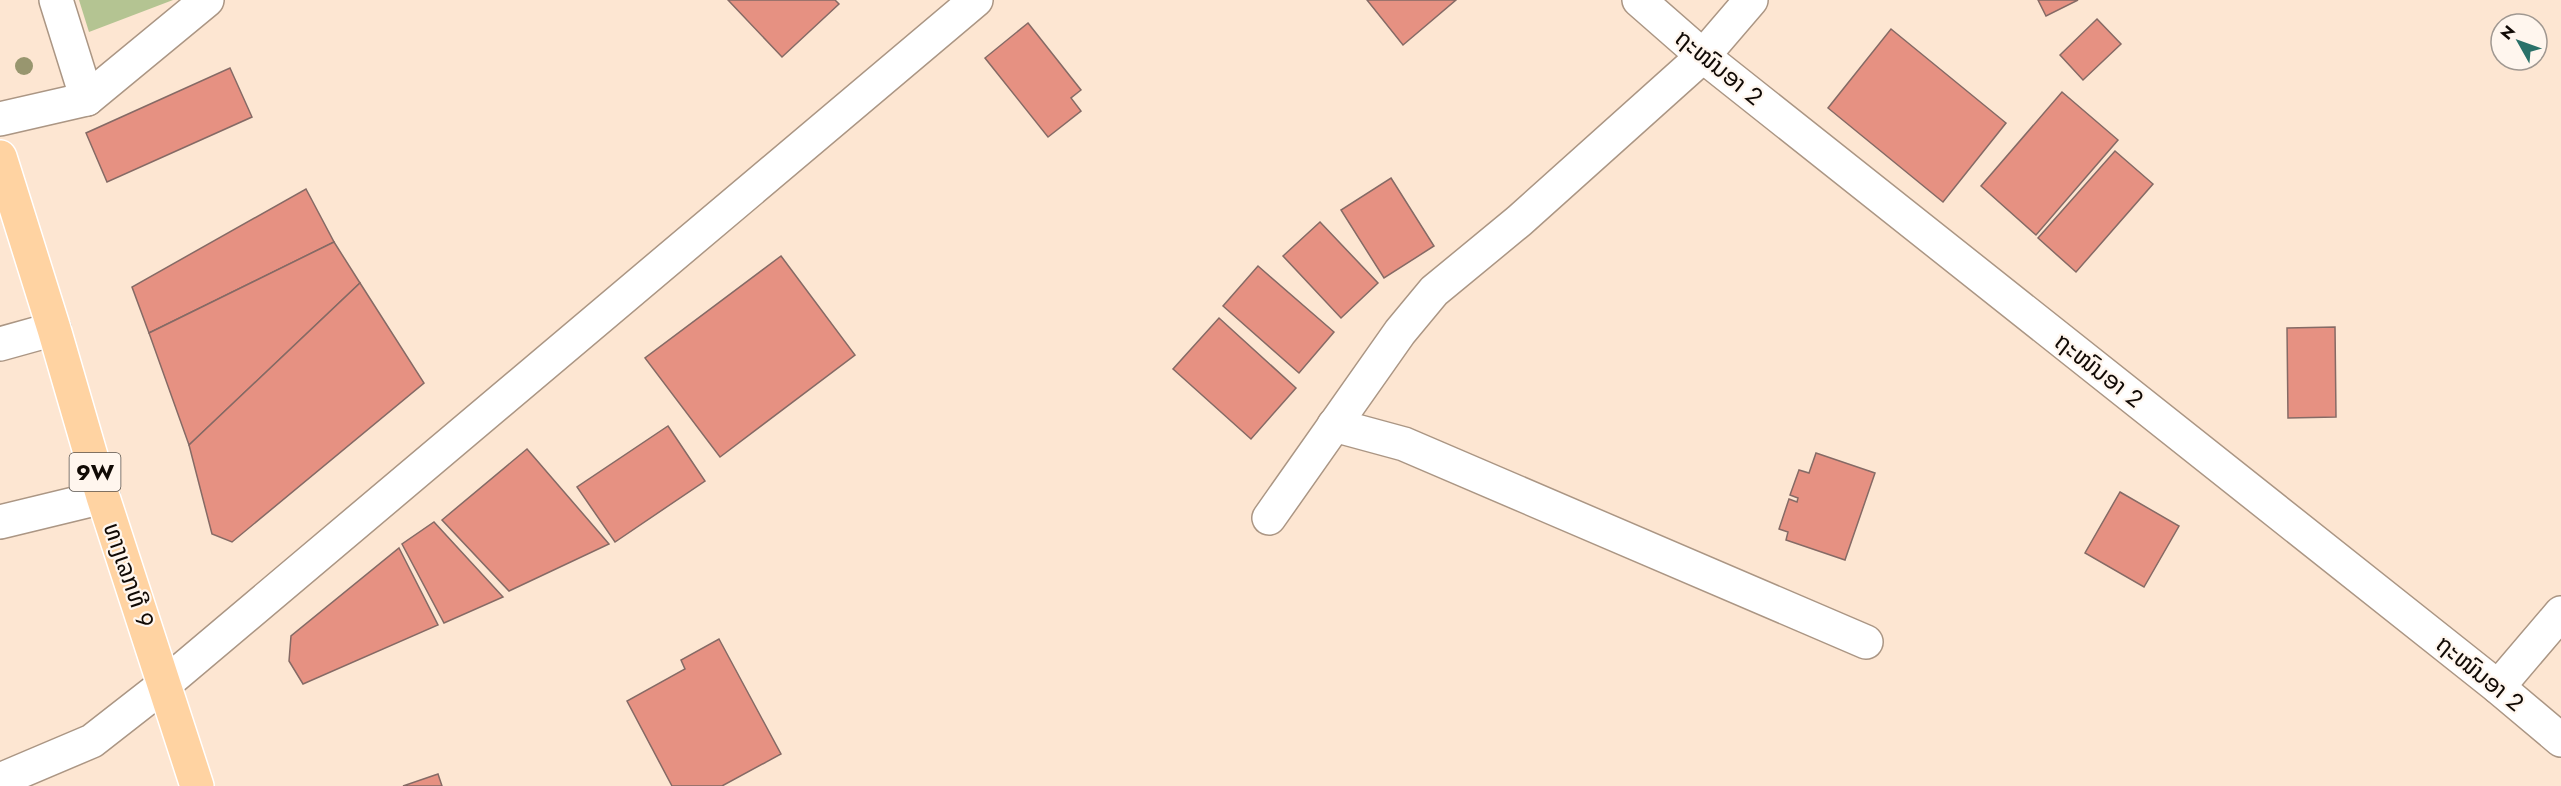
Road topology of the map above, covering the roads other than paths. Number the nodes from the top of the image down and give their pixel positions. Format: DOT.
graph roads {
  1 [pos="56,0"];
  2 [pos="207,0"];
  3 [pos="976,0"];
  4 [pos="1639,0"];
  5 [pos="1751,0"];
  6 [pos="1703,56"];
  7 [pos="87,99"];
  8 [pos="0,119"];
  9 [pos="0,157"];
  10 [pos="7,203"];
  11 [pos="54,330"];
  12 [pos="0,344"];
  13 [pos="1334,425"];
  14 [pos="102,497"];
  15 [pos="1269,518"];
  16 [pos="0,522"];
  17 [pos="2561,613"];
  18 [pos="1866,642"];
  19 [pos="165,684"];
  20 [pos="2498,687"];
  21 [pos="2561,740"];
  22 [pos="0,780"];
  23 [pos="197,786"];
  1 -- 7 [label="street"];
  2 -- 7 [label="street"];
  3 -- 19 [label="street"];
  4 -- 6 [label="street, ຖະໜົນອາ 2"];
  5 -- 6 [label="street"];
  6 -- 13 [label="street"];
  6 -- 20 [label="street, ຖະໜົນອາ 2"];
  7 -- 8 [label="street"];
  9 -- 10 [label="main road, ທາງເລກທີ 9 / 9W"];
  10 -- 11 [label="main road, ທາງເລກທີ 9 / 9W"];
  11 -- 12 [label="street"];
  11 -- 14 [label="main road, ທາງເລກທີ 9 / 9W"];
  13 -- 15 [label="street"];
  13 -- 18 [label="street"];
  14 -- 16 [label="street"];
  14 -- 19 [label="main road, ທາງເລກທີ 9 / 9W"];
  17 -- 20 [label="street"];
  19 -- 22 [label="street"];
  19 -- 23 [label="main road, ທາງເລກທີ 9 / 9W"];
  20 -- 21 [label="street, ຖະໜົນອາ 2"];
}
